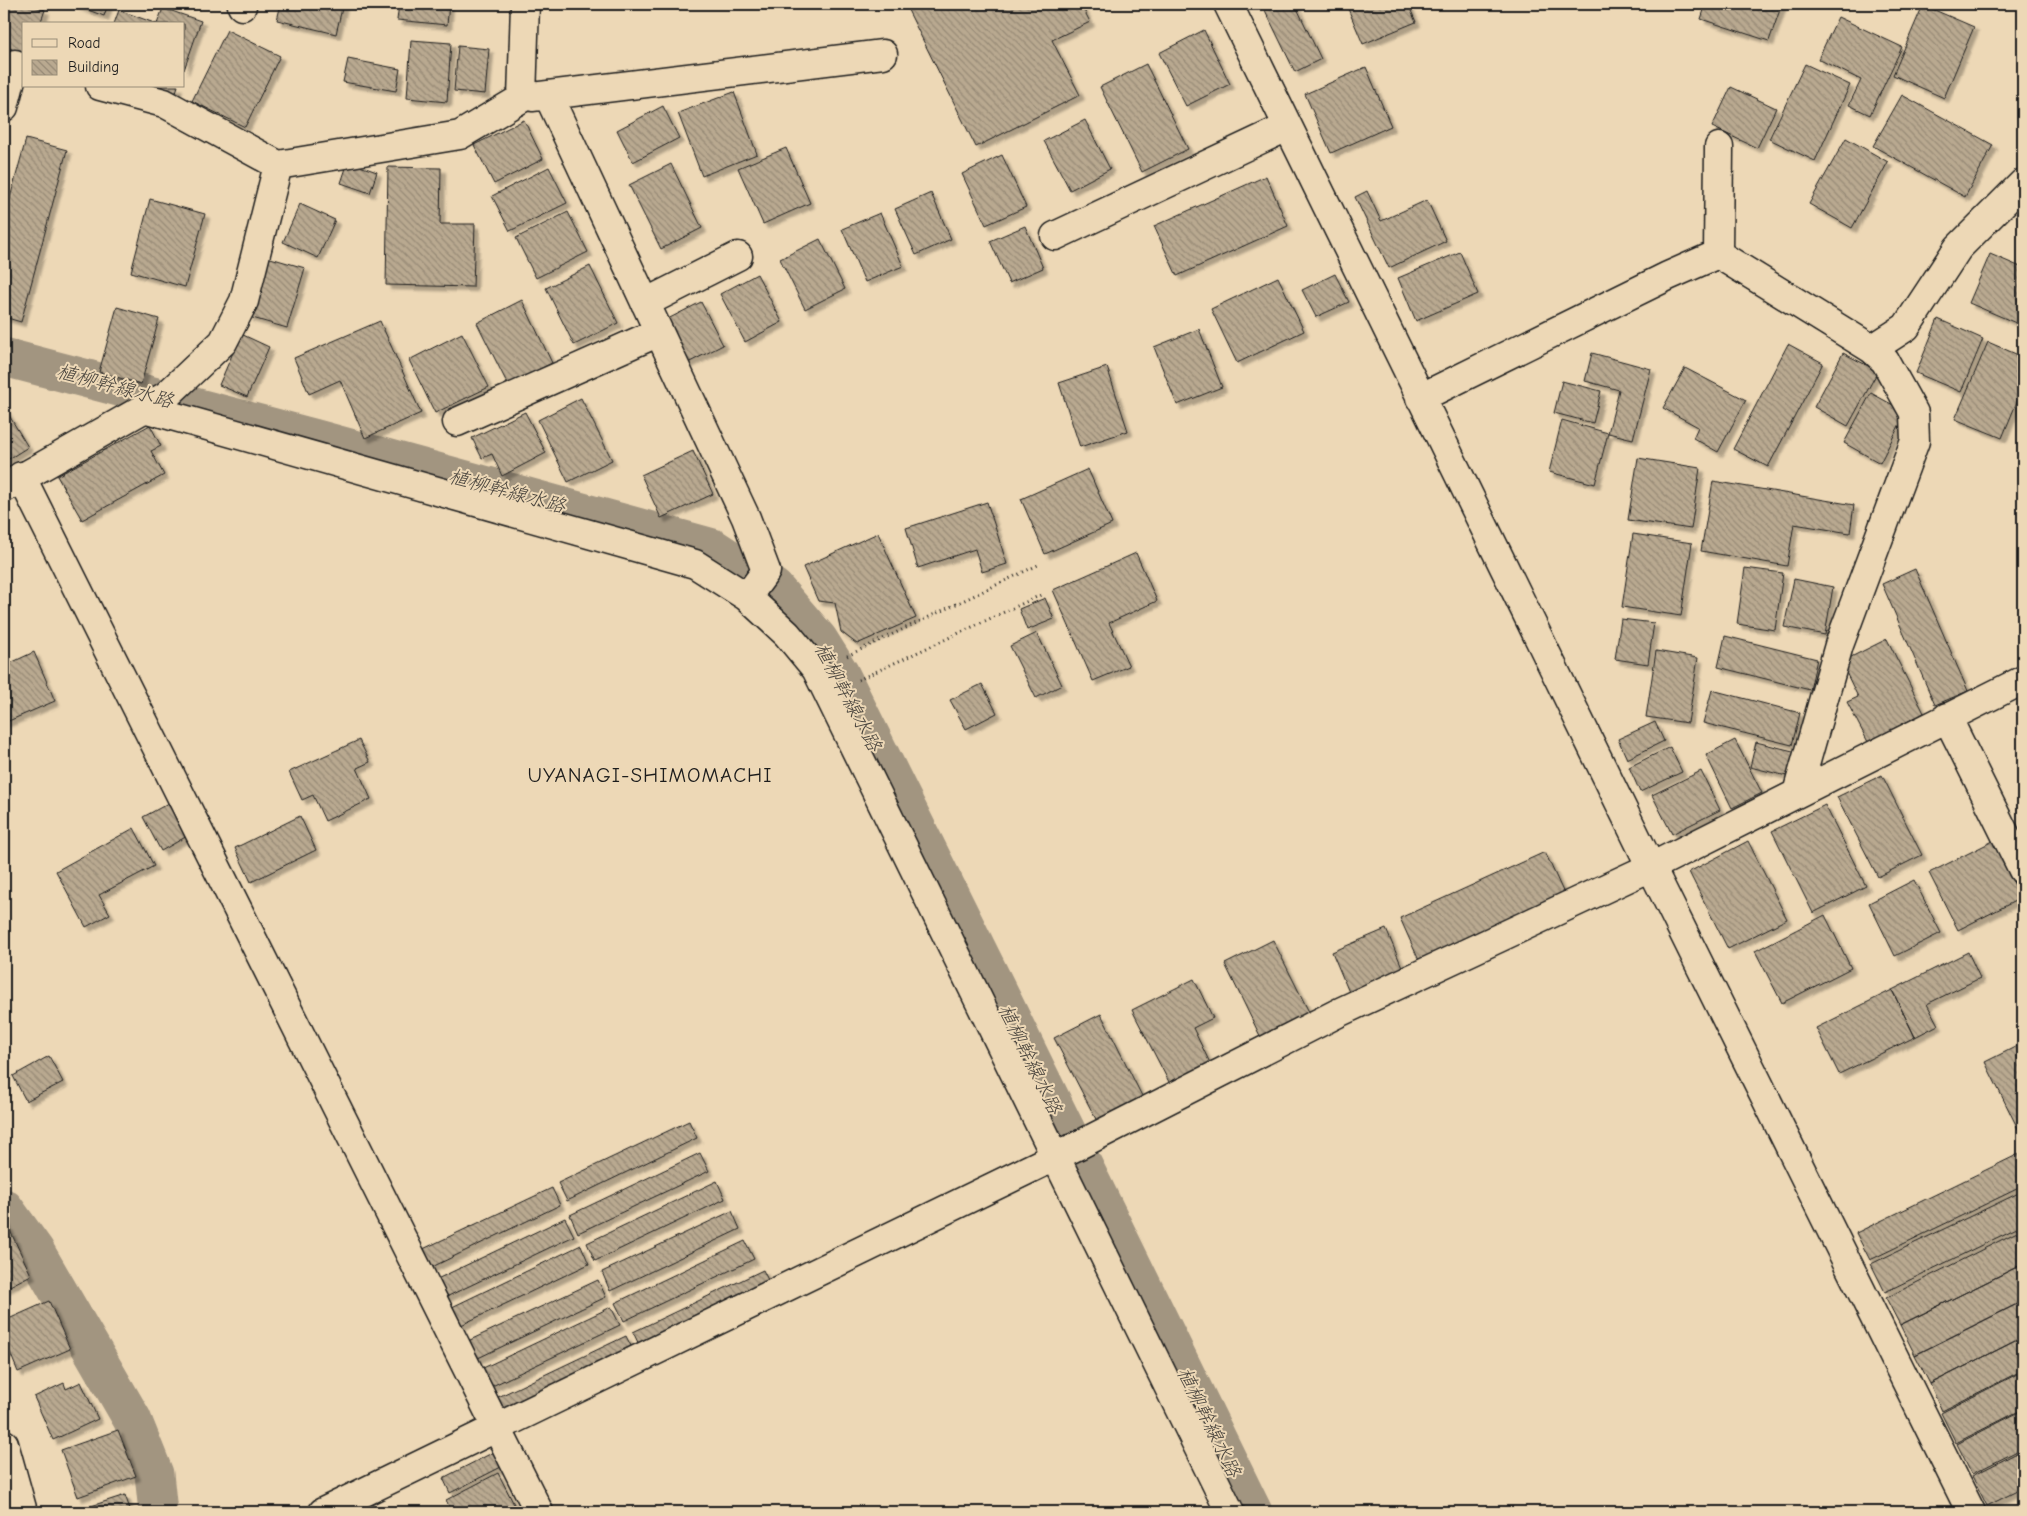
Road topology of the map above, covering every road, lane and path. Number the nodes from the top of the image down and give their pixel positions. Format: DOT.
graph roads {
  1 [pos="524,4"];
  2 [pos="1228,4"];
  3 [pos="883,54"];
  4 [pos="14,63"];
  5 [pos="108,88"];
  6 [pos="535,97"];
  7 [pos="4,107"];
  8 [pos="1287,126"];
  9 [pos="1719,147"];
  10 [pos="278,165"];
  11 [pos="2023,183"];
  12 [pos="1055,236"];
  13 [pos="1718,254"];
  14 [pos="738,256"];
  15 [pos="645,303"];
  16 [pos="659,332"];
  17 [pos="1872,350"];
  18 [pos="1420,398"];
  19 [pos="144,408"];
  20 [pos="457,422"];
  21 [pos="12,482"];
  22 [pos="1038,565"];
  23 [pos="1043,594"];
  24 [pos="747,597"];
  25 [pos="844,657"];
  26 [pos="2023,680"];
  27 [pos="859,688"];
  28 [pos="1947,718"];
  29 [pos="1797,793"];
  30 [pos="1651,867"];
  31 [pos="2023,870"];
  32 [pos="1066,1152"];
  33 [pos="497,1428"];
  34 [pos="4,1444"];
  35 [pos="23,1512"];
  36 [pos="323,1512"];
  37 [pos="539,1512"];
  38 [pos="1230,1512"];
  39 [pos="1971,1512"];
  1 -- 6 [label="street"];
  2 -- 8 [label="street"];
  3 -- 6 [label="street"];
  4 -- 7 [label="street"];
  5 -- 10 [label="street"];
  6 -- 10 [label="street"];
  6 -- 15 [label="street"];
  8 -- 12 [label="street"];
  8 -- 18 [label="street"];
  9 -- 13 [label="street"];
  10 -- 19 [label="street"];
  11 -- 17 [label="street"];
  13 -- 17 [label="street"];
  13 -- 18 [label="street"];
  14 -- 15 [label="street"];
  15 -- 16 [label="street"];
  16 -- 20 [label="street"];
  16 -- 24 [label="street"];
  17 -- 29 [label="street"];
  18 -- 30 [label="street"];
  19 -- 21 [label="street"];
  19 -- 24 [label="street"];
  21 -- 33 [label="street"];
  22 -- 25 [label="path"];
  23 -- 27 [label="path"];
  24 -- 32 [label="street"];
  26 -- 28 [label="street"];
  28 -- 29 [label="street"];
  28 -- 31 [label="street"];
  29 -- 30 [label="street"];
  30 -- 32 [label="street"];
  30 -- 39 [label="street"];
  32 -- 33 [label="street"];
  32 -- 38 [label="street"];
  33 -- 36 [label="street"];
  33 -- 37 [label="street"];
  34 -- 35 [label="street"];
}
